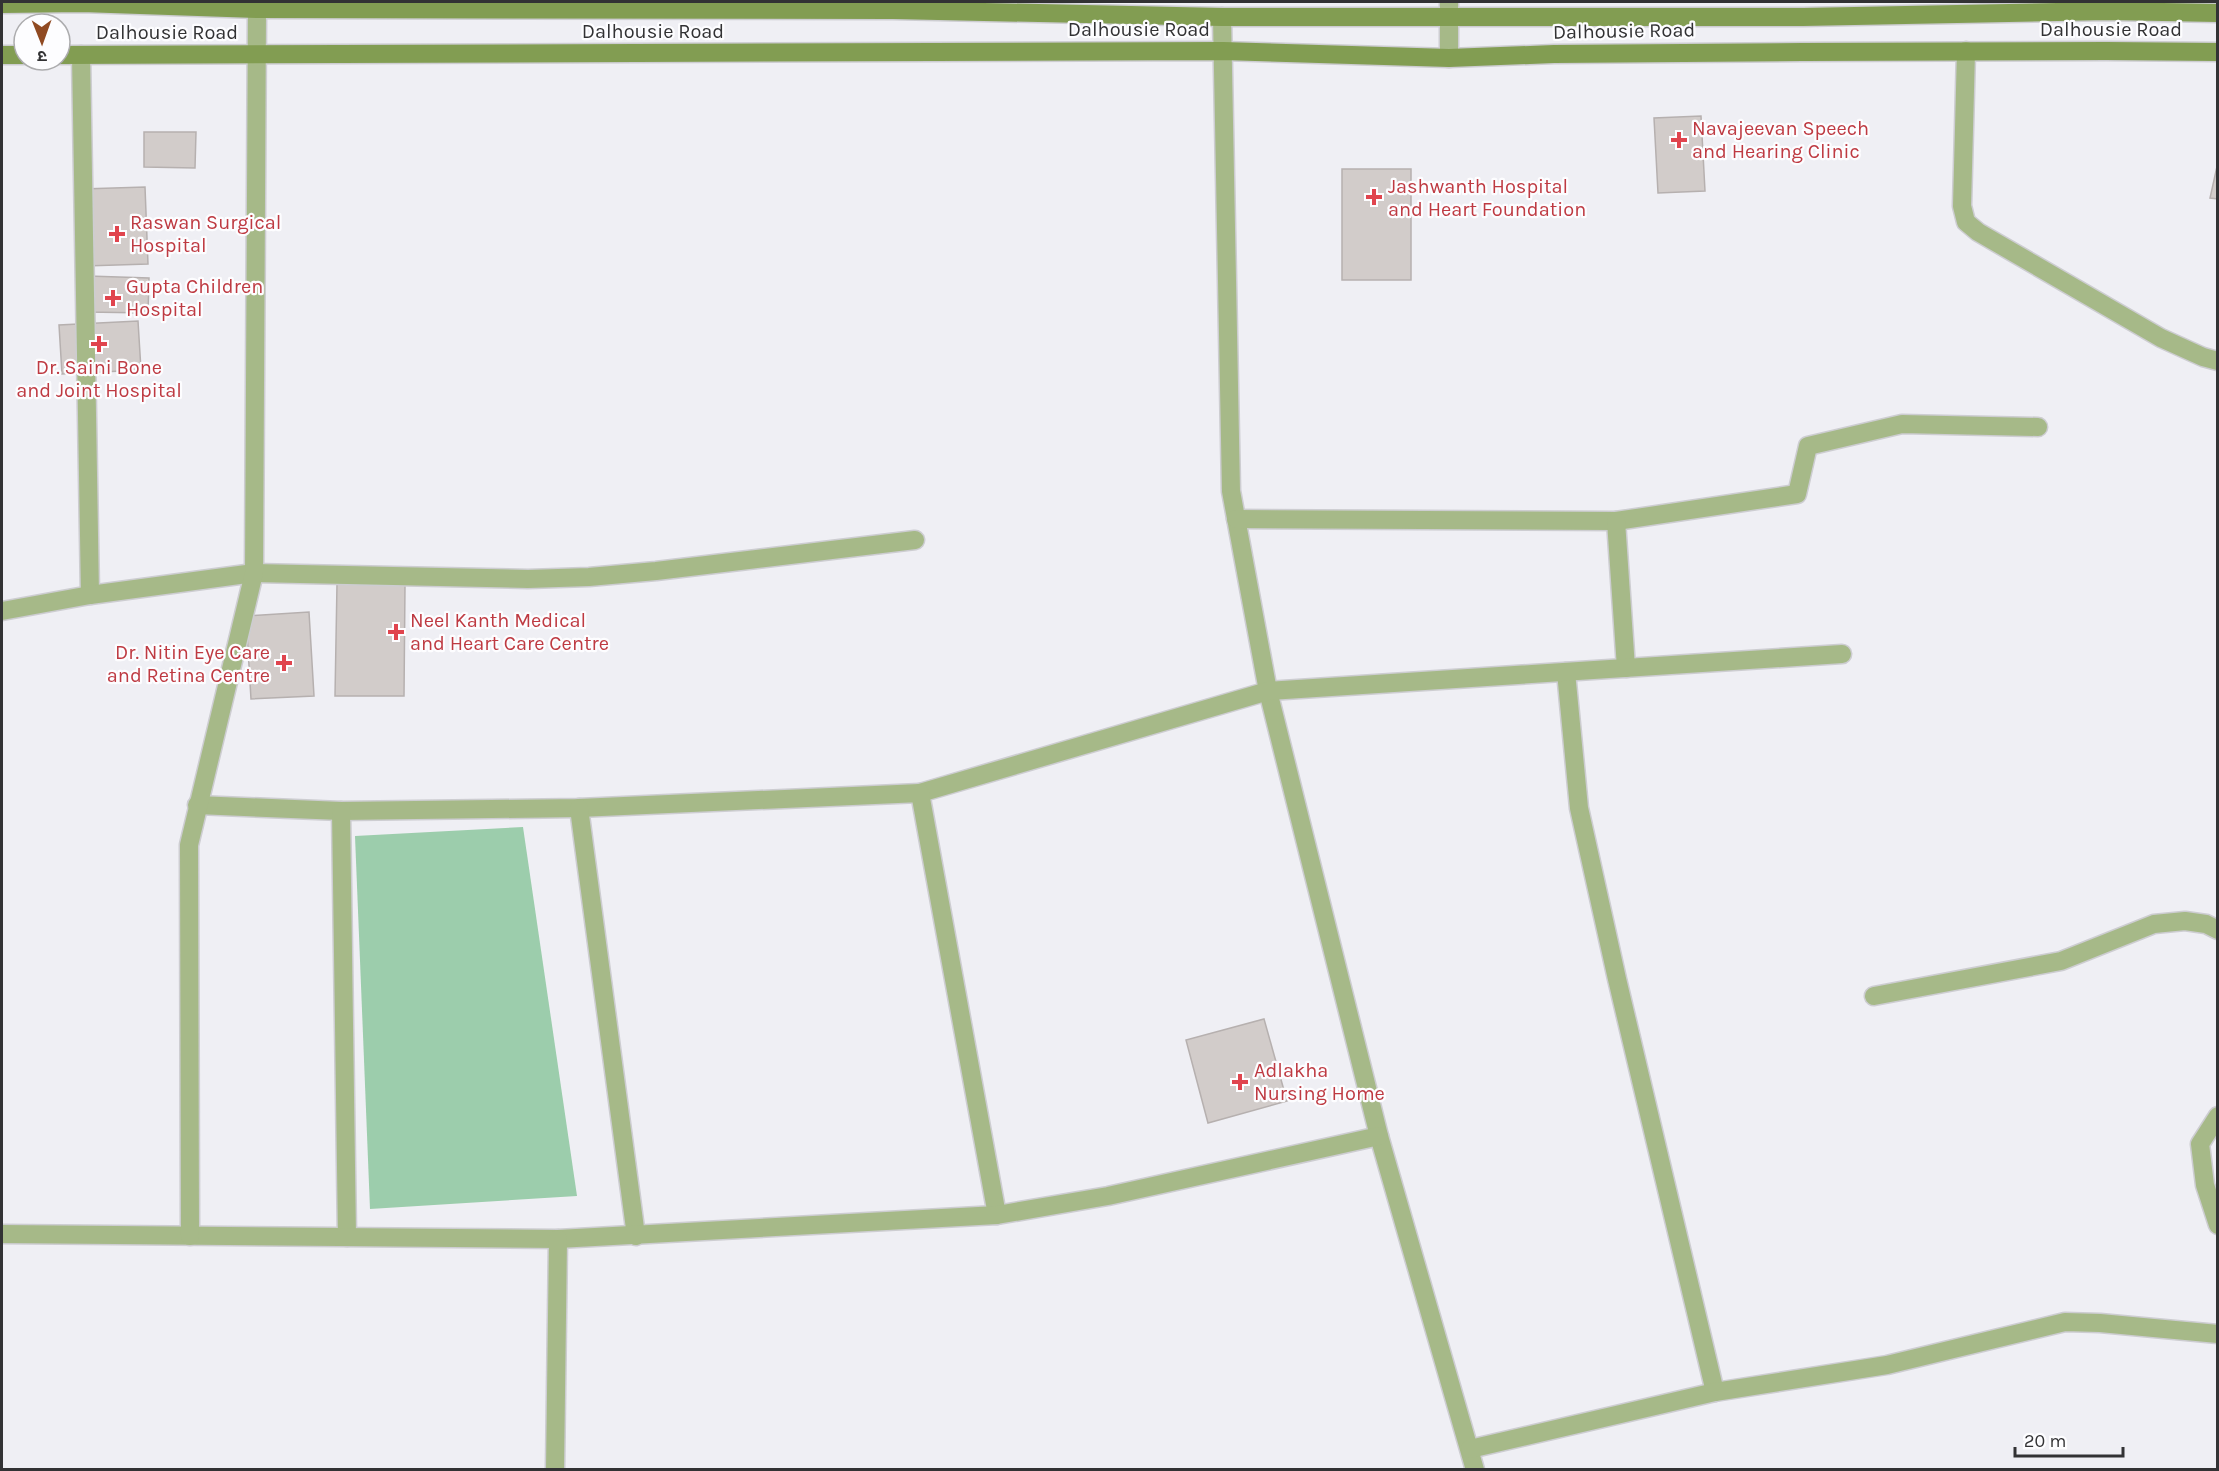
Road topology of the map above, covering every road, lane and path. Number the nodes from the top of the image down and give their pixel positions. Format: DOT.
graph roads {
  1 [pos="2,4"];
  2 [pos="257,9"];
  3 [pos="1449,9"];
  4 [pos="2217,13"];
  5 [pos="1222,17"];
  6 [pos="1223,51"];
  7 [pos="1966,51"];
  8 [pos="2217,52"];
  9 [pos="72,55"];
  10 [pos="81,55"];
  11 [pos="256,55"];
  12 [pos="1449,58"];
  13 [pos="2217,361"];
  14 [pos="2038,427"];
  15 [pos="1236,519"];
  16 [pos="1616,521"];
  17 [pos="915,540"];
  18 [pos="254,573"];
  19 [pos="90,595"];
  20 [pos="2,611"];
  21 [pos="1842,654"];
  22 [pos="1626,668"];
  23 [pos="1566,672"];
  24 [pos="1268,691"];
  25 [pos="920,793"];
  26 [pos="197,805"];
  27 [pos="579,808"];
  28 [pos="341,811"];
  29 [pos="2217,930"];
  30 [pos="1874,996"];
  31 [pos="2217,1116"];
  32 [pos="1378,1136"];
  33 [pos="996,1215"];
  34 [pos="2217,1225"];
  35 [pos="2,1234"];
  36 [pos="190,1236"];
  37 [pos="636,1236"];
  38 [pos="347,1237"];
  39 [pos="558,1239"];
  40 [pos="2217,1334"];
  41 [pos="1715,1392"];
  42 [pos="1470,1449"];
  43 [pos="555,1470"];
  44 [pos="1475,1470"];
  1 -- 2 [label="street, Dalhousie Road"];
  2 -- 5 [label="street, Dalhousie Road"];
  2 -- 11 [label="street"];
  3 -- 4 [label="street, Dalhousie Road"];
  3 -- 5 [label="street, Dalhousie Road"];
  3 -- 12 [label="street"];
  5 -- 6 [label="street"];
  6 -- 11 [label="street, Dalhousie Road"];
  6 -- 12 [label="street, Dalhousie Road"];
  6 -- 15 [label="street"];
  7 -- 8 [label="street, Dalhousie Road"];
  7 -- 12 [label="street, Dalhousie Road"];
  7 -- 13 [label="street"];
  9 -- 10 [label="street, Dalhousie Road"];
  10 -- 11 [label="street, Dalhousie Road"];
  10 -- 19 [label="street"];
  11 -- 18 [label="street"];
  14 -- 16 [label="street"];
  15 -- 16 [label="street"];
  15 -- 24 [label="street"];
  16 -- 22 [label="street"];
  17 -- 18 [label="street"];
  18 -- 19 [label="street"];
  18 -- 26 [label="street"];
  19 -- 20 [label="street"];
  21 -- 22 [label="street"];
  22 -- 23 [label="street"];
  23 -- 24 [label="street"];
  23 -- 41 [label="street"];
  24 -- 25 [label="street"];
  24 -- 32 [label="street"];
  25 -- 27 [label="street"];
  25 -- 33 [label="street"];
  26 -- 28 [label="street"];
  26 -- 36 [label="street"];
  27 -- 28 [label="street"];
  27 -- 37 [label="street"];
  28 -- 38 [label="street"];
  29 -- 30 [label="street"];
  31 -- 34 [label="street"];
  32 -- 33 [label="street"];
  32 -- 42 [label="street"];
  33 -- 37 [label="street"];
  35 -- 36 [label="street"];
  36 -- 38 [label="street"];
  37 -- 39 [label="street"];
  38 -- 39 [label="street"];
  39 -- 43 [label="street"];
  40 -- 41 [label="street"];
  41 -- 42 [label="street"];
  42 -- 44 [label="street"];
}
